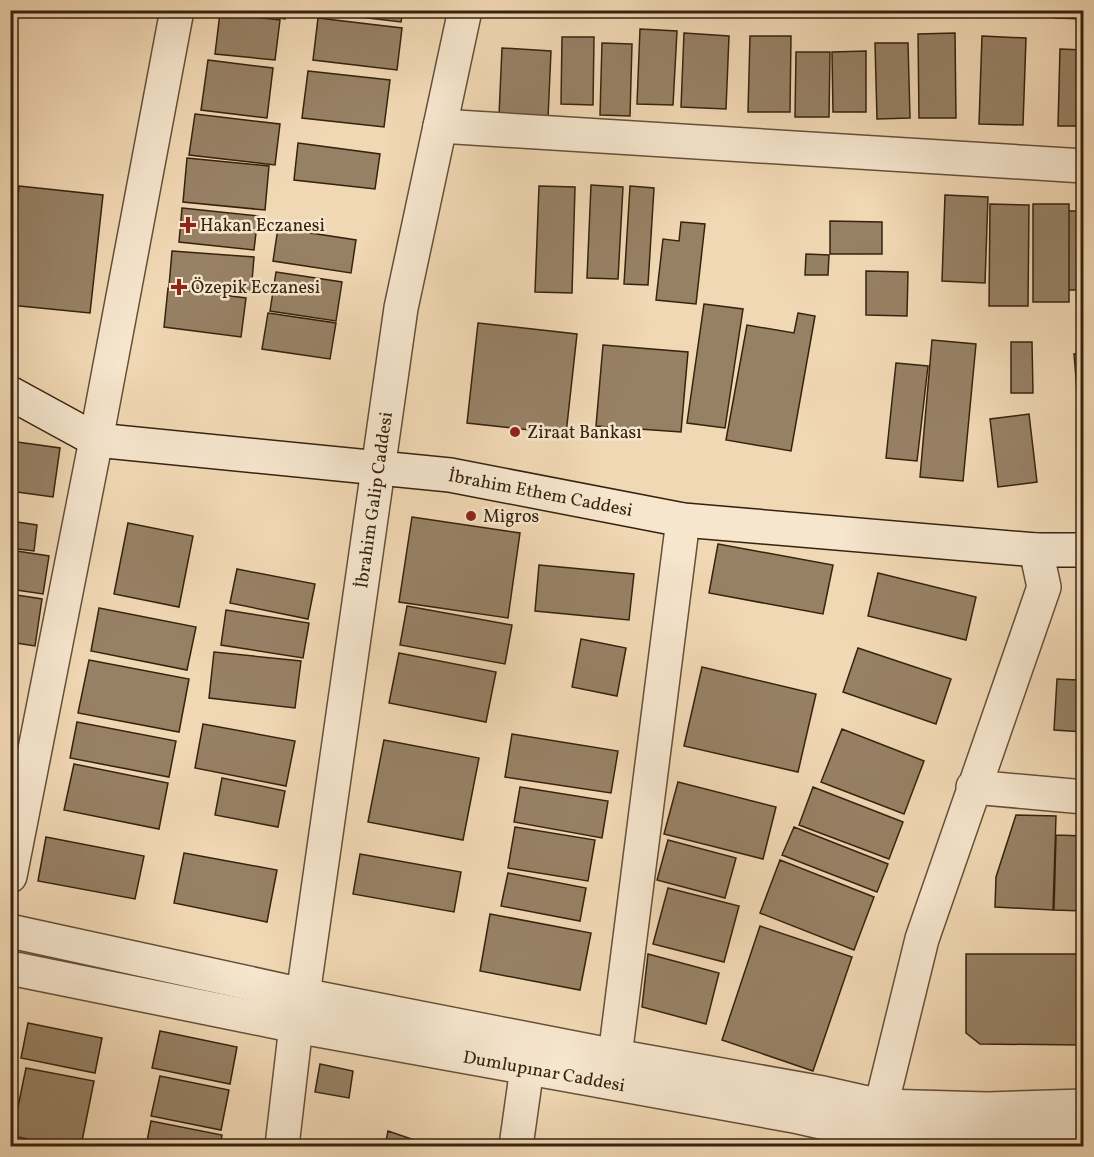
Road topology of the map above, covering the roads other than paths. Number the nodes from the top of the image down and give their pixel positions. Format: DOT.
graph roads {
  1 [pos="177,10"];
  2 [pos="465,10"];
  3 [pos="440,126"];
  4 [pos="1083,166"];
  5 [pos="10,393"];
  6 [pos="96,440"];
  7 [pos="379,468"];
  8 [pos="683,520"];
  9 [pos="1036,550"];
  10 [pos="1083,550"];
  11 [pos="973,787"];
  12 [pos="1083,797"];
  13 [pos="10,876"];
  14 [pos="10,931"];
  15 [pos="10,968"];
  16 [pos="303,995"];
  17 [pos="296,1026"];
  18 [pos="615,1056"];
  19 [pos="527,1068"];
  20 [pos="1083,1106"];
  21 [pos="879,1129"];
  22 [pos="1083,1137"];
  23 [pos="282,1146"];
  24 [pos="516,1146"];
  1 -- 6 [label="street"];
  2 -- 3 [label="street, İbrahim Galip Caddesi"];
  3 -- 4 [label="street"];
  3 -- 7 [label="street, İbrahim Galip Caddesi"];
  5 -- 6 [label="street, İbrahim Ethem Caddesi"];
  6 -- 7 [label="street, İbrahim Ethem Caddesi"];
  6 -- 13 [label="street"];
  7 -- 8 [label="street, İbrahim Ethem Caddesi"];
  7 -- 16 [label="street, İbrahim Galip Caddesi"];
  8 -- 9 [label="street, İbrahim Ethem Caddesi"];
  8 -- 18 [label="street"];
  9 -- 10 [label="street, İbrahim Ethem Caddesi"];
  9 -- 11 [label="street"];
  11 -- 12 [label="street"];
  11 -- 21 [label="street"];
  14 -- 16 [label="street"];
  15 -- 17 [label="street, Dumlupınar Caddesi"];
  16 -- 18 [label="street"];
  17 -- 19 [label="street, Dumlupınar Caddesi"];
  17 -- 23 [label="street"];
  18 -- 21 [label="street"];
  19 -- 21 [label="street, Dumlupınar Caddesi"];
  19 -- 24 [label="street"];
  20 -- 21 [label="street, Dumlupınar Caddesi"];
  21 -- 22 [label="street, Dumlupınar Caddesi"];
}
